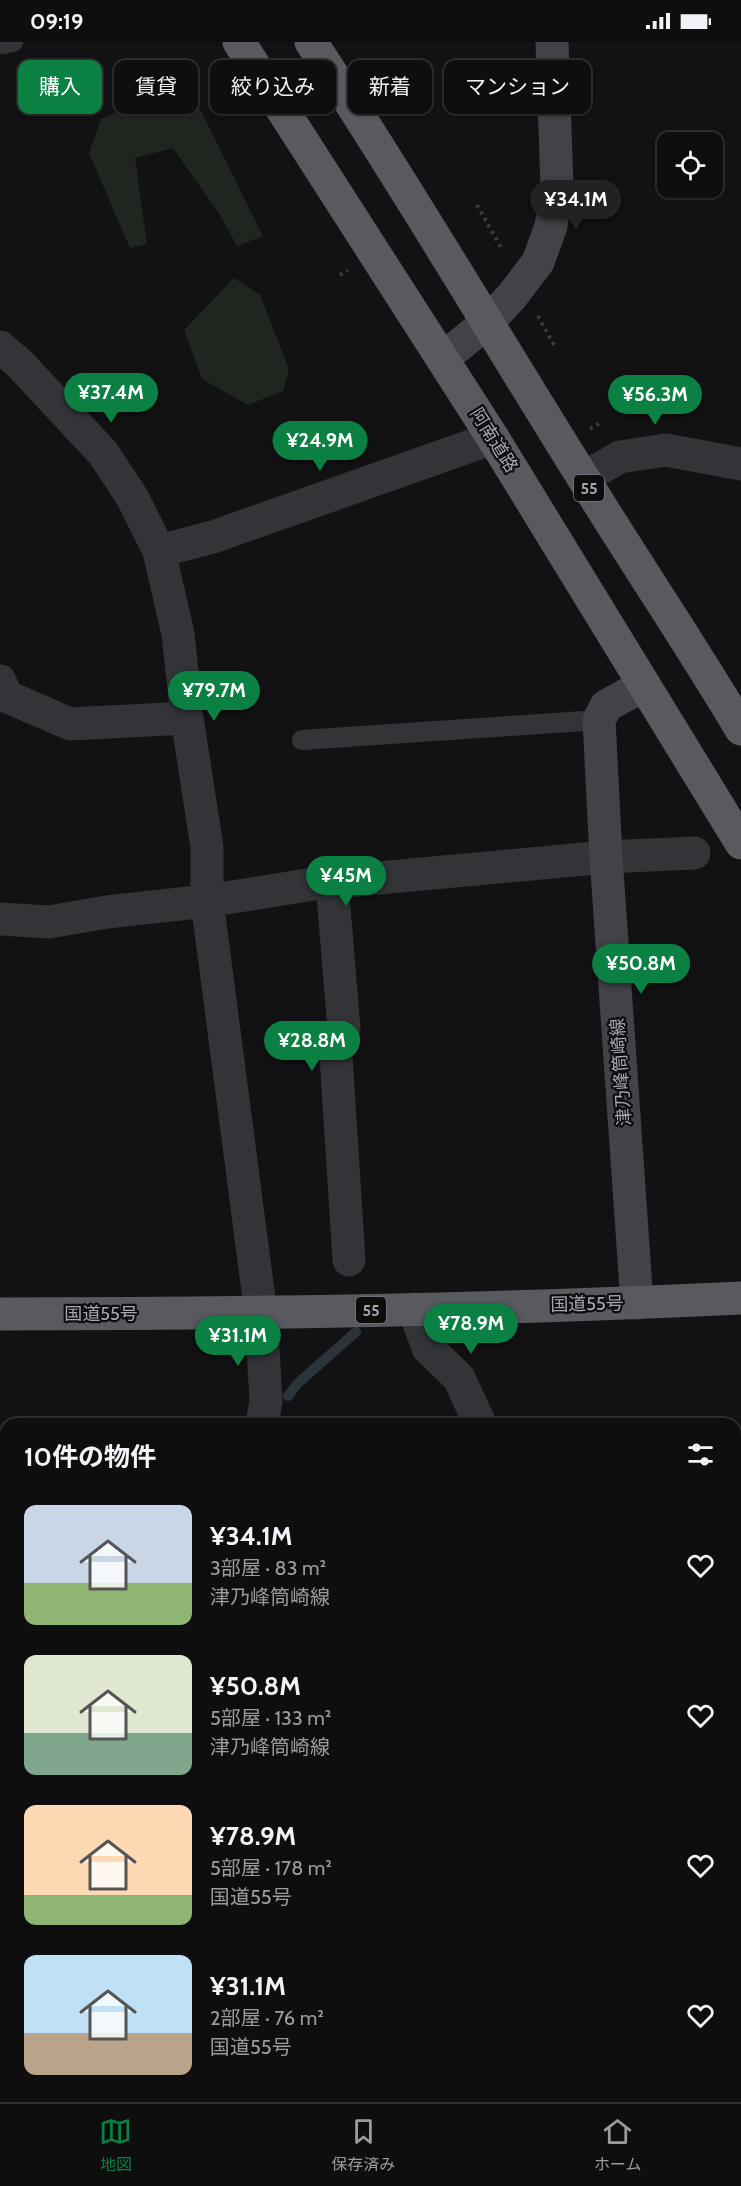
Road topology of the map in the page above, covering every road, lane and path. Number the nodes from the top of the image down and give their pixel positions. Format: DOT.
graph roads {
  1 [pos="239,42"];
  2 [pos="311,42"];
  3 [pos="552,42"];
  4 [pos="488,322"];
  5 [pos="0,347"];
  6 [pos="443,358"];
  7 [pos="493,438"];
  8 [pos="741,464"];
  9 [pos="582,478"];
  10 [pos="159,551"];
  11 [pos="0,681"];
  12 [pos="644,685"];
  13 [pos="187,718"];
  14 [pos="599,720"];
  15 [pos="741,729"];
  16 [pos="302,740"];
  17 [pos="741,843"];
  18 [pos="694,853"];
  19 [pos="606,857"];
  20 [pos="332,883"];
  21 [pos="207,901"];
  22 [pos="0,919"];
  23 [pos="349,1260"];
  24 [pos="741,1298"];
  25 [pos="637,1303"];
  26 [pos="414,1308"];
  27 [pos="0,1314"];
  28 [pos="261,1314"];
  29 [pos="263,1418"];
  30 [pos="477,1418"];
  1 -- 6 [label="highway, 阿南道路"];
  2 -- 4 [label="highway, 55"];
  3 -- 4 [label="main road"];
  4 -- 6 [label="main road"];
  4 -- 9 [label="highway, 55"];
  5 -- 10 [label="street"];
  6 -- 7 [label="highway, 阿南道路"];
  7 -- 10 [label="street"];
  7 -- 12 [label="highway, 阿南道路"];
  8 -- 9 [label="street"];
  9 -- 15 [label="highway, 55"];
  10 -- 13 [label="street"];
  11 -- 13 [label="street"];
  12 -- 14 [label="main road"];
  12 -- 17 [label="highway, 阿南道路"];
  13 -- 21 [label="street"];
  14 -- 16 [label="lane"];
  14 -- 19 [label="main road, 津乃峰筒崎線"];
  18 -- 19 [label="street"];
  19 -- 20 [label="street"];
  19 -- 25 [label="main road, 津乃峰筒崎線"];
  20 -- 21 [label="street"];
  20 -- 23 [label="street"];
  21 -- 22 [label="street"];
  21 -- 28 [label="street"];
  24 -- 25 [label="highway, 国道55号 / 55"];
  25 -- 26 [label="highway, 国道55号 / 55"];
  26 -- 28 [label="highway, 国道55号 / 55"];
  26 -- 30 [label="street"];
  27 -- 28 [label="highway, 国道55号 / 55"];
  28 -- 29 [label="street"];
}
